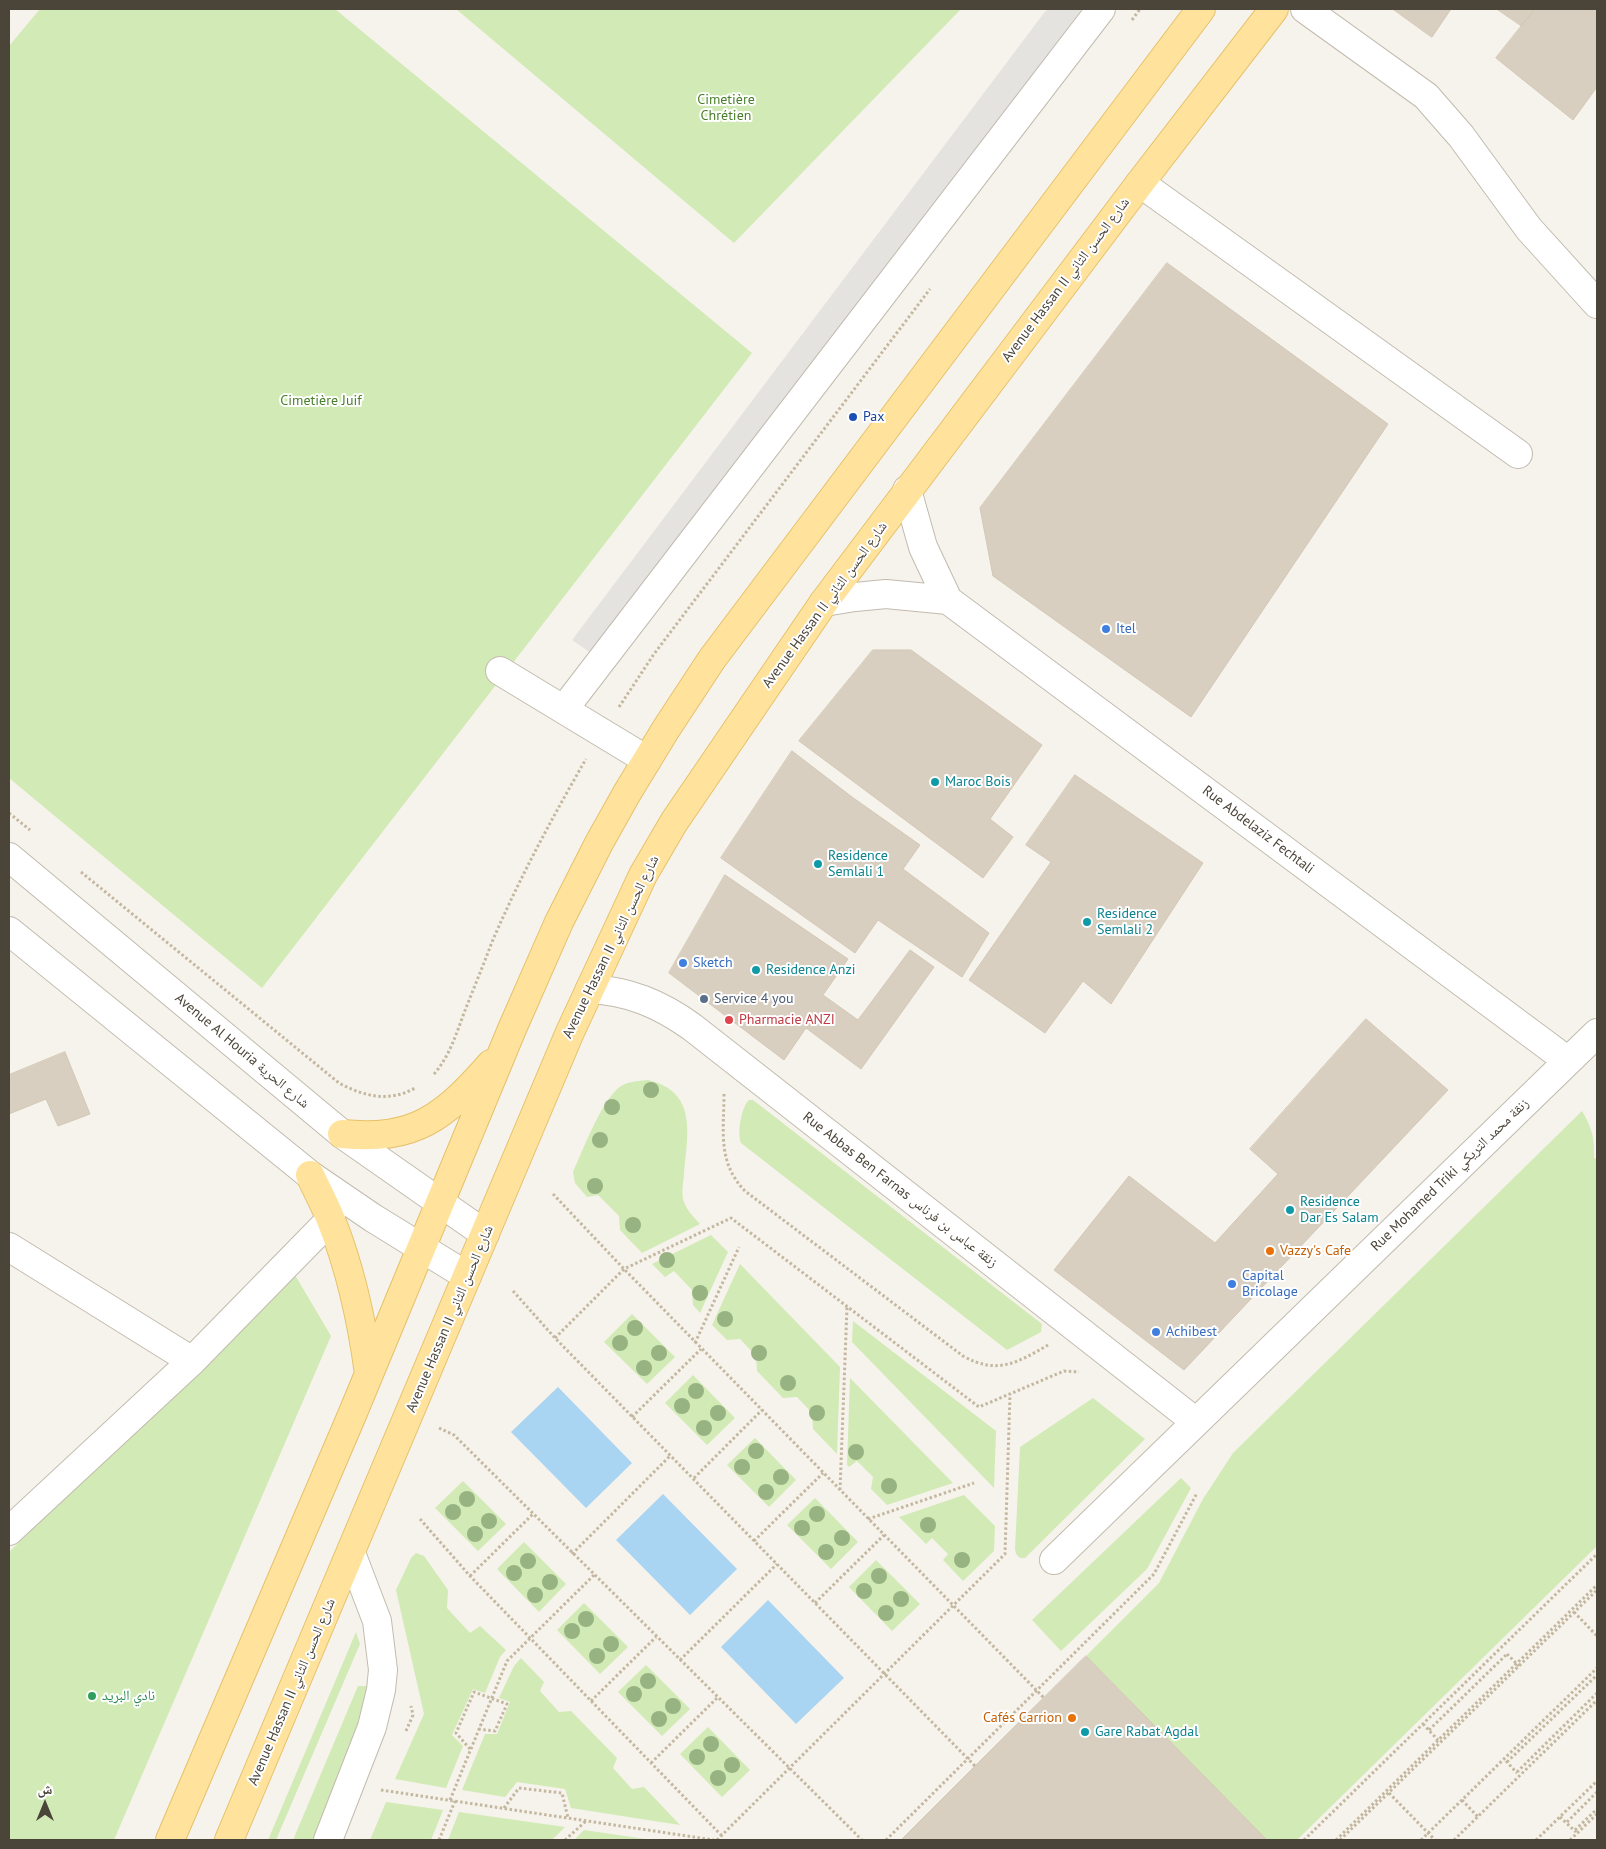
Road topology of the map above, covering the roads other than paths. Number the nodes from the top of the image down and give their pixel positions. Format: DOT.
graph roads {
  1 [pos="1101,9"];
  2 [pos="1202,9"];
  3 [pos="1274,9"];
  4 [pos="1306,9"];
  5 [pos="1140,183"];
  6 [pos="1597,304"];
  7 [pos="1518,454"];
  8 [pos="907,490"];
  9 [pos="948,600"];
  10 [pos="824,602"];
  11 [pos="500,670"];
  12 [pos="564,710"];
  13 [pos="647,760"];
  14 [pos="9,857"];
  15 [pos="9,931"];
  16 [pos="590,989"];
  17 [pos="1597,1033"];
  18 [pos="503,1050"];
  19 [pos="1568,1061"];
  20 [pos="342,1134"];
  21 [pos="310,1175"];
  22 [pos="440,1202"];
  23 [pos="331,1219"];
  24 [pos="485,1234"];
  25 [pos="421,1248"];
  26 [pos="11,1251"];
  27 [pos="468,1276"];
  28 [pos="192,1361"];
  29 [pos="369,1375"];
  30 [pos="1196,1422"];
  31 [pos="9,1531"];
  32 [pos="351,1553"];
  33 [pos="1054,1560"];
  34 [pos="170,1840"];
  35 [pos="229,1840"];
  36 [pos="328,1840"];
  1 -- 12 [label="street"];
  2 -- 13 [label="main road"];
  3 -- 5 [label="main road, Avenue Hassan II شارع الحسن الثاني"];
  4 -- 6 [label="street"];
  5 -- 7 [label="street"];
  5 -- 8 [label="main road, Avenue Hassan II شارع الحسن الثاني"];
  8 -- 9 [label="street"];
  8 -- 10 [label="main road, Avenue Hassan II شارع الحسن الثاني"];
  9 -- 10 [label="street"];
  9 -- 19 [label="street, Rue Abdelaziz Fechtali"];
  10 -- 16 [label="main road, Avenue Hassan II شارع الحسن الثاني"];
  11 -- 12 [label="street"];
  12 -- 13 [label="street"];
  13 -- 18 [label="main road"];
  14 -- 20 [label="street, Avenue Al Houria شارع الحرية"];
  15 -- 21 [label="street"];
  16 -- 24 [label="main road, Avenue Hassan II شارع الحسن الثاني"];
  16 -- 30 [label="street, Rue Abbas Ben Farnas زنقة عباس بن فرناس"];
  17 -- 19 [label="street, Rue Mohamed Triki زنقة محمد التريكي"];
  18 -- 20 [label="main road"];
  18 -- 22 [label="main road"];
  19 -- 30 [label="street, Rue Mohamed Triki زنقة محمد التريكي"];
  20 -- 22 [label="street, Avenue Al Houria شارع الحرية"];
  21 -- 23 [label="main road"];
  21 -- 25 [label="street"];
  22 -- 24 [label="street, Avenue Al Houria شارع الحرية"];
  22 -- 25 [label="main road"];
  23 -- 28 [label="street"];
  23 -- 29 [label="main road"];
  24 -- 27 [label="main road, Avenue Hassan II شارع الحسن الثاني"];
  25 -- 27 [label="street"];
  25 -- 29 [label="main road"];
  26 -- 28 [label="street"];
  27 -- 32 [label="main road, Avenue Hassan II شارع الحسن الثاني"];
  28 -- 31 [label="street"];
  29 -- 34 [label="main road"];
  30 -- 33 [label="street, Rue Mohamed Triki زنقة محمد التريكي"];
  32 -- 35 [label="main road, Avenue Hassan II شارع الحسن الثاني"];
  32 -- 36 [label="street"];
}
